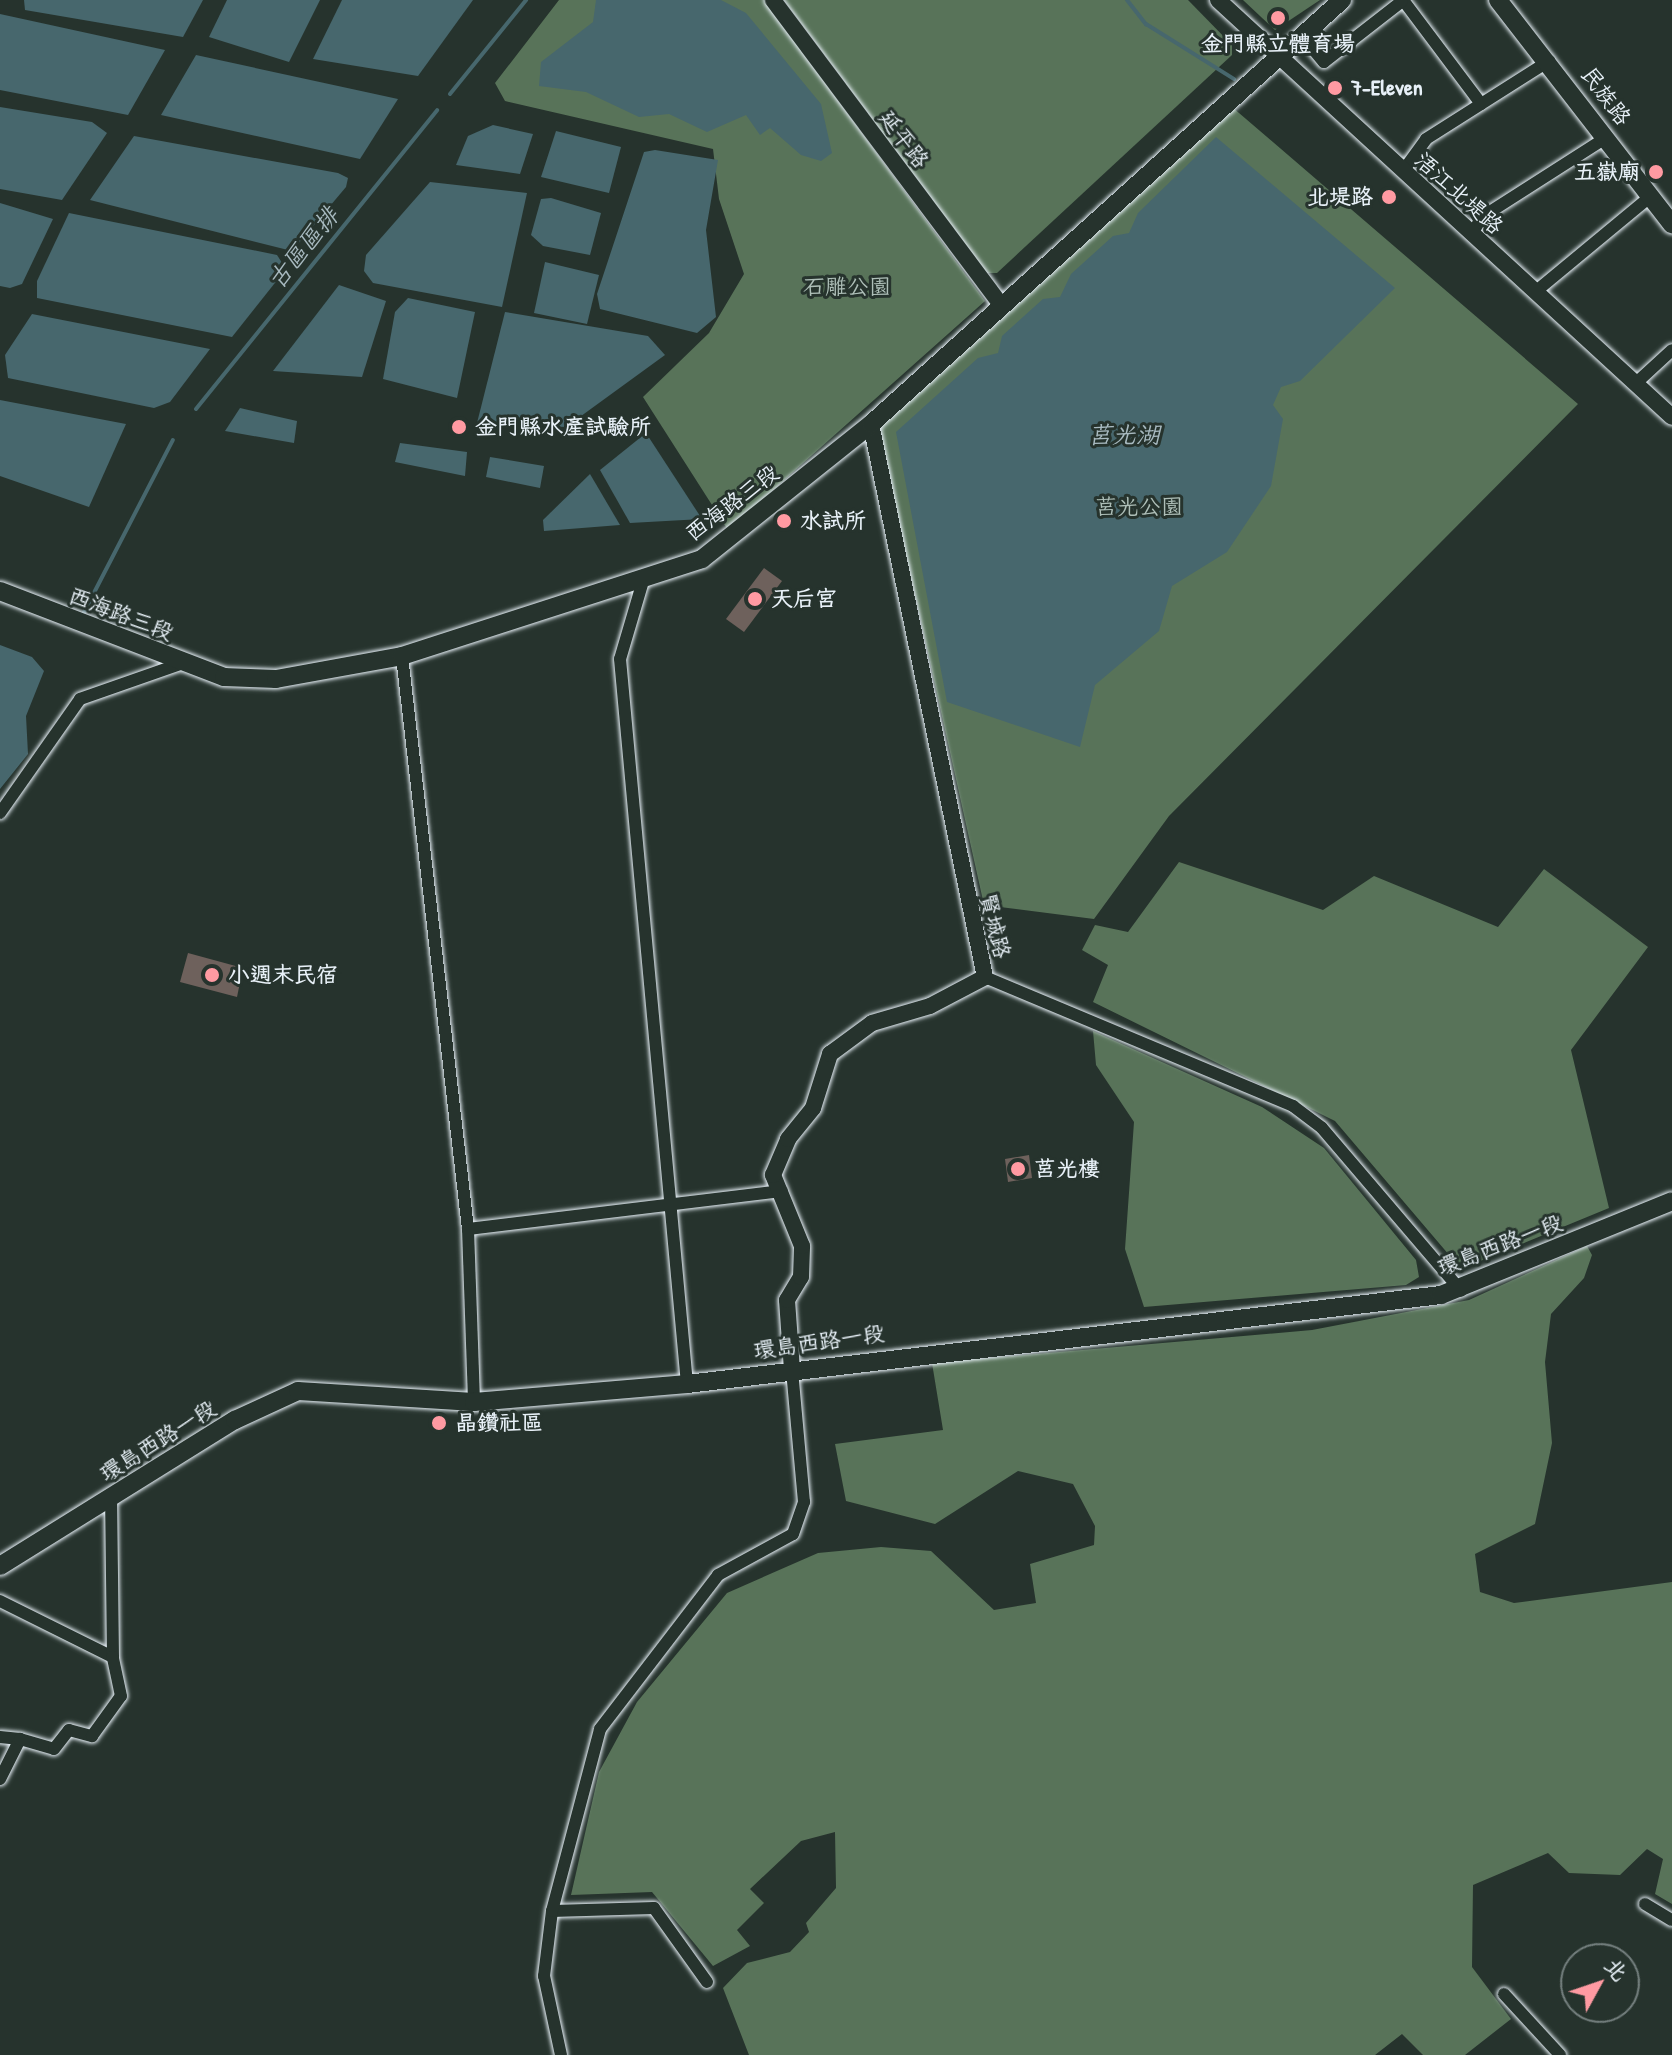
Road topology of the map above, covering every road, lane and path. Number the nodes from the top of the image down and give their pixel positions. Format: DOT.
graph roads {
  1 [pos="773,0"];
  2 [pos="1218,0"];
  3 [pos="1342,0"];
  4 [pos="1498,0"];
  5 [pos="1402,1"];
  6 [pos="1302,36"];
  7 [pos="1276,59"];
  8 [pos="1549,61"];
  9 [pos="1481,104"];
  10 [pos="1607,137"];
  11 [pos="1403,171"];
  12 [pos="1651,196"];
  13 [pos="1672,224"];
  14 [pos="1472,234"];
  15 [pos="1535,292"];
  16 [pos="1001,305"];
  17 [pos="1672,350"];
  18 [pos="1635,384"];
  19 [pos="1672,417"];
  20 [pos="871,424"];
  21 [pos="643,581"];
  22 [pos="0,591"];
  23 [pos="402,656"];
  24 [pos="183,663"];
  25 [pos="0,813"];
  26 [pos="985,977"];
  27 [pos="782,1191"];
  28 [pos="1672,1201"];
  29 [pos="669,1208"];
  30 [pos="468,1229"];
  31 [pos="1461,1291"];
  32 [pos="792,1370"];
  33 [pos="687,1384"];
  34 [pos="474,1402"];
  35 [pos="111,1499"];
  36 [pos="0,1566"];
  37 [pos="0,1601"];
  38 [pos="113,1657"];
  39 [pos="0,1737"];
  40 [pos="20,1739"];
  41 [pos="0,1779"];
  42 [pos="1645,1904"];
  43 [pos="552,1911"];
  44 [pos="1672,1920"];
  45 [pos="707,1982"];
  46 [pos="1504,1994"];
  47 [pos="561,2055"];
  48 [pos="1560,2055"];
  1 -- 16 [label="street, 延平路"];
  2 -- 7 [label="street, 浯江北堤路"];
  3 -- 6 [label="main road, 西海路三段"];
  4 -- 8 [label="main road, 民族路"];
  5 -- 6 [label="street"];
  5 -- 9 [label="street"];
  6 -- 7 [label="main road, 西海路三段"];
  7 -- 11 [label="street, 浯江北堤路"];
  7 -- 16 [label="main road, 西海路三段"];
  8 -- 9 [label="street"];
  8 -- 10 [label="main road, 民族路"];
  9 -- 11 [label="street"];
  10 -- 12 [label="main road, 民族路"];
  10 -- 14 [label="street"];
  11 -- 14 [label="street, 浯江北堤路"];
  12 -- 13 [label="main road, 民族路"];
  12 -- 15 [label="street"];
  14 -- 15 [label="street, 浯江北堤路"];
  15 -- 18 [label="street, 浯江北堤路"];
  16 -- 20 [label="main road, 西海路三段"];
  17 -- 18 [label="street"];
  18 -- 19 [label="street, 浯江北堤路"];
  20 -- 21 [label="main road, 西海路三段"];
  20 -- 26 [label="street, 賢城路"];
  21 -- 23 [label="main road, 西海路三段"];
  21 -- 29 [label="street"];
  22 -- 24 [label="main road, 西海路三段"];
  23 -- 24 [label="main road, 西海路三段"];
  23 -- 30 [label="street"];
  24 -- 25 [label="street"];
  26 -- 27 [label="street, 賢城路"];
  26 -- 31 [label="street"];
  27 -- 29 [label="street"];
  27 -- 32 [label="street, 賢城路"];
  28 -- 31 [label="main road, 環島西路一段"];
  29 -- 30 [label="street"];
  29 -- 33 [label="street"];
  30 -- 34 [label="street"];
  31 -- 32 [label="main road, 環島西路一段"];
  32 -- 33 [label="main road, 環島西路一段"];
  32 -- 43 [label="street"];
  33 -- 34 [label="main road, 環島西路一段"];
  34 -- 35 [label="main road, 環島西路一段"];
  35 -- 36 [label="main road, 環島西路一段"];
  35 -- 38 [label="street"];
  37 -- 38 [label="street"];
  38 -- 40 [label="street"];
  39 -- 40 [label="street"];
  40 -- 41 [label="street"];
  42 -- 44 [label="street"];
  43 -- 45 [label="street"];
  43 -- 47 [label="street"];
  46 -- 48 [label="street"];
}
